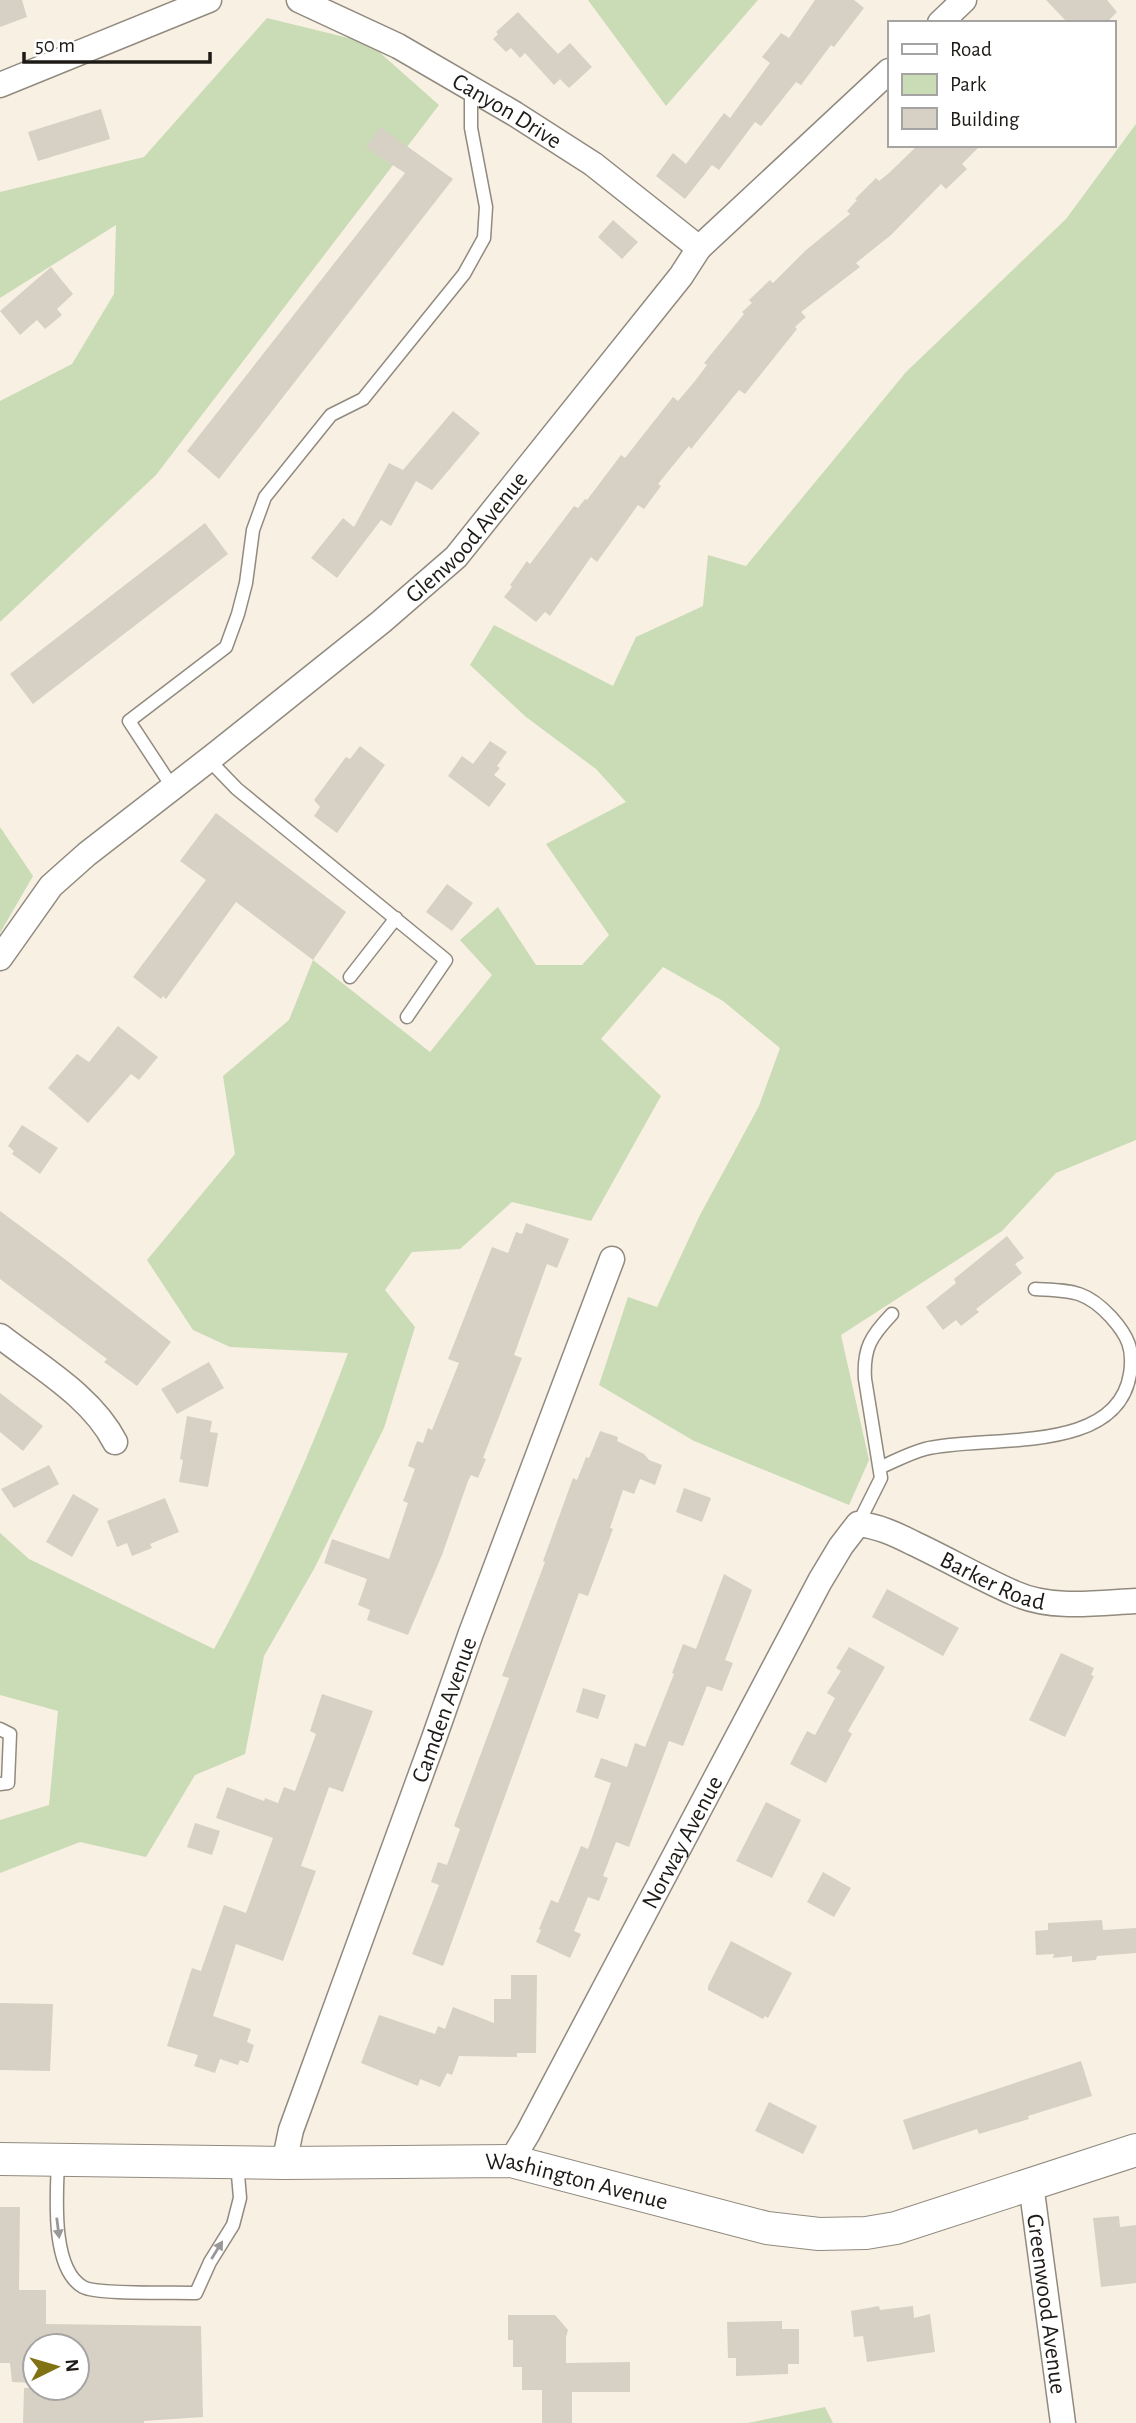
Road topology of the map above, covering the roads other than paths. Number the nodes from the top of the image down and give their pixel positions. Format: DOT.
graph roads {
  1 [pos="209,0"];
  2 [pos="299,0"];
  3 [pos="964,0"];
  4 [pos="942,21"];
  5 [pos="888,72"];
  6 [pos="0,85"];
  7 [pos="471,89"];
  8 [pos="699,248"];
  9 [pos="209,760"];
  10 [pos="173,788"];
  11 [pos="397,918"];
  12 [pos="0,958"];
  13 [pos="350,977"];
  14 [pos="407,1017"];
  15 [pos="612,1259"];
  16 [pos="1035,1289"];
  17 [pos="892,1314"];
  18 [pos="0,1336"];
  19 [pos="116,1442"];
  20 [pos="881,1467"];
  21 [pos="858,1524"];
  22 [pos="1136,1601"];
  23 [pos="0,1729"];
  24 [pos="0,1784"];
  25 [pos="1136,2150"];
  26 [pos="0,2160"];
  27 [pos="58,2160"];
  28 [pos="510,2161"];
  29 [pos="237,2162"];
  30 [pos="284,2163"];
  31 [pos="1031,2184"];
  32 [pos="1062,2423"];
  1 -- 6 [label="street"];
  2 -- 7 [label="street, Canyon Drive"];
  3 -- 4 [label="street"];
  5 -- 8 [label="street, Glenwood Avenue"];
  7 -- 8 [label="street, Canyon Drive"];
  7 -- 10 [label="lane"];
  8 -- 9 [label="street, Glenwood Avenue"];
  9 -- 10 [label="street, Glenwood Avenue"];
  9 -- 11 [label="lane"];
  10 -- 12 [label="street, Glenwood Avenue"];
  11 -- 13 [label="lane"];
  11 -- 14 [label="lane"];
  15 -- 30 [label="street, Camden Avenue"];
  16 -- 20 [label="lane"];
  17 -- 20 [label="lane"];
  18 -- 19 [label="street"];
  20 -- 21 [label="lane"];
  21 -- 22 [label="street, Barker Road"];
  21 -- 28 [label="street, Norway Avenue"];
  23 -- 24 [label="lane"];
  25 -- 31 [label="street, Washington Avenue"];
  26 -- 27 [label="street, Washington Avenue"];
  27 -- 29 [label="street, Washington Avenue"];
  27 -- 29 [label="lane, one-way"];
  28 -- 30 [label="street, Washington Avenue"];
  28 -- 31 [label="street, Washington Avenue"];
  29 -- 30 [label="street, Washington Avenue"];
  31 -- 32 [label="street, Greenwood Avenue"];
}
